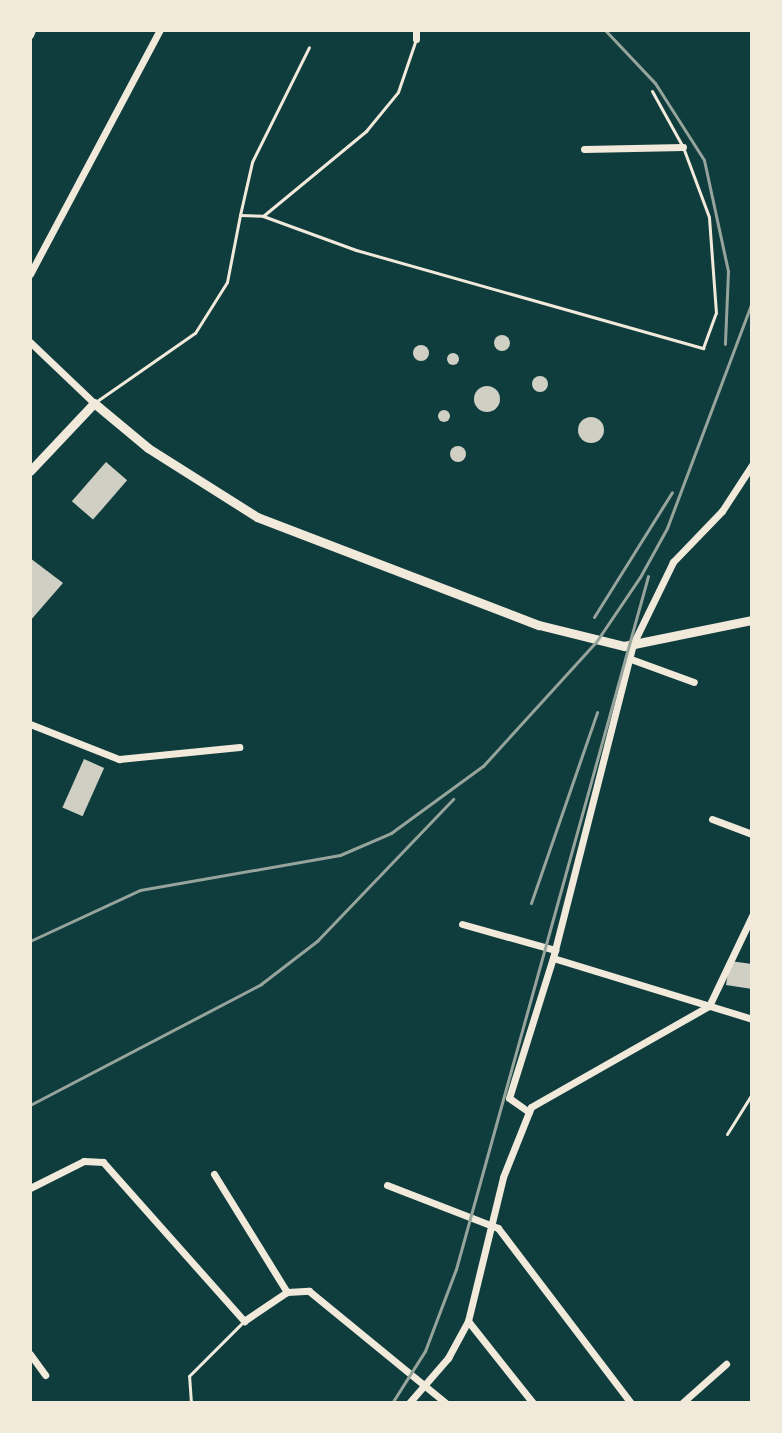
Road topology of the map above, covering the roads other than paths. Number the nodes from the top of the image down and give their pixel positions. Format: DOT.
graph roads {
  1 [pos="160,30"];
  2 [pos="416,34"];
  3 [pos="309,47"];
  4 [pos="652,91"];
  5 [pos="683,147"];
  6 [pos="584,149"];
  7 [pos="240,215"];
  8 [pos="263,216"];
  9 [pos="30,274"];
  10 [pos="30,342"];
  11 [pos="94,403"];
  12 [pos="752,465"];
  13 [pos="30,471"];
  14 [pos="752,620"];
  15 [pos="633,644"];
  16 [pos="628,658"];
  17 [pos="694,682"];
  18 [pos="30,724"];
  19 [pos="239,747"];
  20 [pos="712,819"];
  21 [pos="752,834"];
  22 [pos="752,916"];
  23 [pos="462,924"];
  24 [pos="554,954"];
  25 [pos="709,1006"];
  26 [pos="752,1019"];
  27 [pos="752,1094"];
  28 [pos="529,1112"];
  29 [pos="727,1134"];
  30 [pos="214,1174"];
  31 [pos="387,1185"];
  32 [pos="30,1188"];
  33 [pos="491,1224"];
  34 [pos="287,1292"];
  35 [pos="244,1321"];
  36 [pos="468,1321"];
  37 [pos="30,1354"];
  38 [pos="726,1364"];
  39 [pos="45,1375"];
  40 [pos="427,1383"];
  41 [pos="191,1403"];
  42 [pos="409,1403"];
  43 [pos="446,1403"];
  44 [pos="533,1403"];
  45 [pos="631,1403"];
  46 [pos="682,1403"];
  1 -- 9 [label="street"];
  2 -- 8 [label="lane"];
  3 -- 7 [label="lane"];
  4 -- 5 [label="lane"];
  5 -- 6 [label="street"];
  5 -- 8 [label="lane"];
  7 -- 8 [label="lane"];
  7 -- 11 [label="lane"];
  10 -- 11 [label="street"];
  11 -- 13 [label="street"];
  11 -- 15 [label="street"];
  12 -- 15 [label="street"];
  14 -- 15 [label="street"];
  15 -- 16 [label="street"];
  16 -- 17 [label="street"];
  16 -- 24 [label="street"];
  18 -- 19 [label="street"];
  20 -- 21 [label="street"];
  22 -- 25 [label="street"];
  23 -- 24 [label="street"];
  24 -- 25 [label="street"];
  24 -- 28 [label="street"];
  25 -- 26 [label="street"];
  25 -- 28 [label="street"];
  27 -- 29 [label="lane"];
  28 -- 33 [label="street"];
  30 -- 34 [label="street"];
  31 -- 33 [label="street"];
  32 -- 35 [label="street"];
  33 -- 36 [label="street"];
  33 -- 45 [label="street"];
  34 -- 35 [label="street"];
  34 -- 40 [label="street"];
  35 -- 41 [label="lane"];
  36 -- 40 [label="street"];
  36 -- 44 [label="street"];
  37 -- 39 [label="street"];
  38 -- 46 [label="street"];
  40 -- 42 [label="street"];
  40 -- 43 [label="street"];
}
